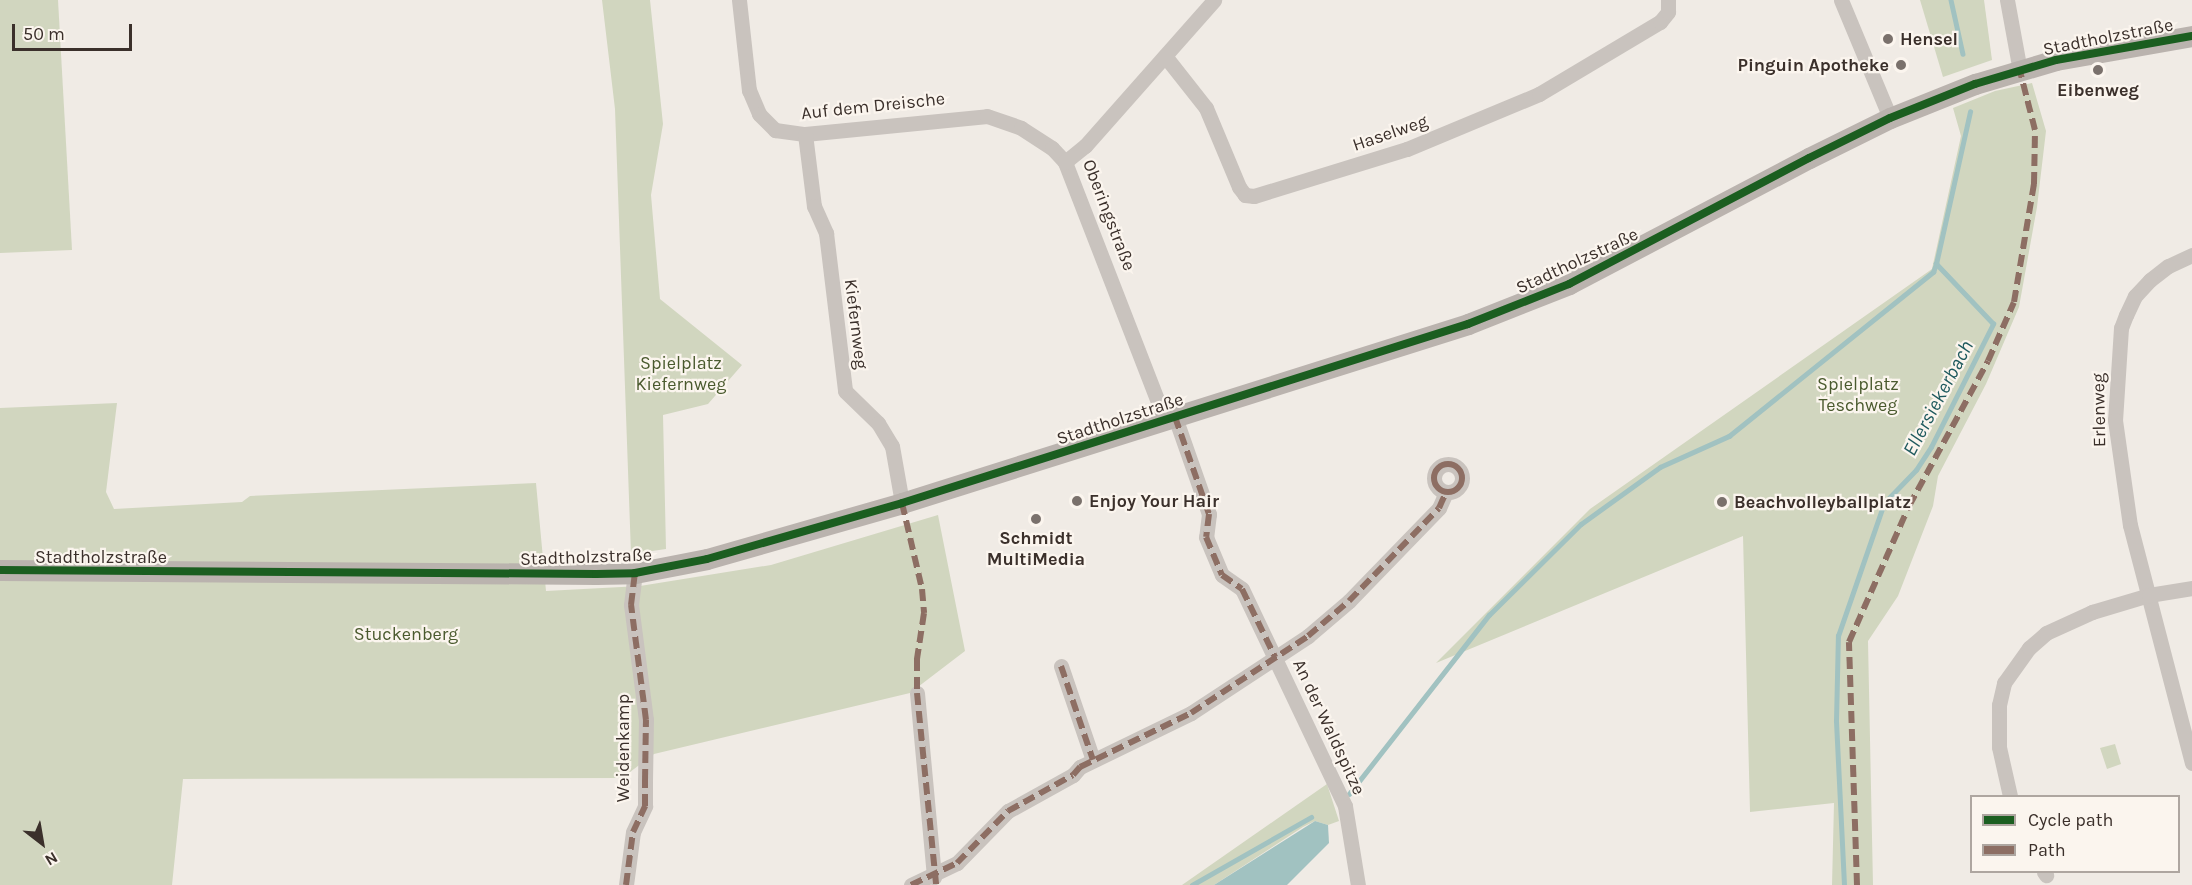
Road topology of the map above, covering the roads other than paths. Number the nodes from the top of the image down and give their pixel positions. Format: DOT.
graph roads {
  1 [pos="739,0"];
  2 [pos="1214,0"];
  3 [pos="1668,0"];
  4 [pos="1841,0"];
  5 [pos="2007,0"];
  6 [pos="2192,36"];
  7 [pos="1165,56"];
  8 [pos="2020,71"];
  9 [pos="1890,118"];
  10 [pos="805,134"];
  11 [pos="1065,162"];
  12 [pos="2192,255"];
  13 [pos="1170,418"];
  14 [pos="1446,492"];
  15 [pos="902,503"];
  16 [pos="0,570"];
  17 [pos="635,573"];
  18 [pos="2192,588"];
  19 [pos="2149,595"];
  20 [pos="1275,657"];
  21 [pos="1061,666"];
  22 [pos="917,693"];
  23 [pos="1093,760"];
  24 [pos="2192,763"];
  25 [pos="2010,795"];
  26 [pos="934,877"];
  27 [pos="626,885"];
  28 [pos="911,885"];
  29 [pos="1358,885"];
  1 -- 10 [label="street, Auf dem Dreische"];
  2 -- 7 [label="street, Oberingstraße"];
  3 -- 7 [label="street, Haselweg"];
  4 -- 9 [label="street"];
  5 -- 8 [label="street"];
  6 -- 8 [label="street, Stadtholzstraße"];
  7 -- 11 [label="street, Oberingstraße"];
  8 -- 9 [label="street, Stadtholzstraße"];
  9 -- 13 [label="street, Stadtholzstraße"];
  10 -- 11 [label="street, Auf dem Dreische"];
  10 -- 15 [label="street, Kiefernweg"];
  11 -- 13 [label="street, Oberingstraße"];
  12 -- 19 [label="street, Erlenweg"];
  13 -- 15 [label="street, Stadtholzstraße"];
  13 -- 20 [label="street, An der Waldspitze"];
  14 -- 20 [label="street, An der Waldspitze"];
  15 -- 17 [label="street, Stadtholzstraße"];
  16 -- 17 [label="street, Stadtholzstraße"];
  17 -- 27 [label="street, Weidenkamp"];
  18 -- 19 [label="street"];
  19 -- 24 [label="street, Erlenweg"];
  19 -- 25 [label="street"];
  20 -- 23 [label="street, An der Waldspitze"];
  20 -- 29 [label="street, An der Waldspitze"];
  21 -- 23 [label="street"];
  22 -- 26 [label="street"];
  23 -- 26 [label="street, An der Waldspitze"];
  26 -- 28 [label="street, An der Waldspitze"];
}
